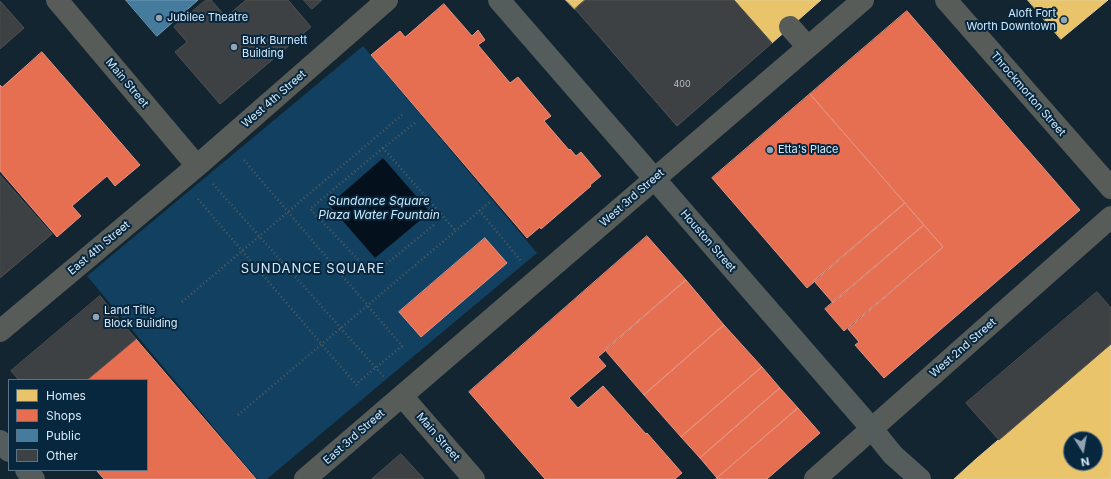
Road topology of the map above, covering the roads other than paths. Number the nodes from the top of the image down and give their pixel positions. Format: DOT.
graph roads {
  1 [pos="57,0"];
  2 [pos="387,0"];
  3 [pos="499,0"];
  4 [pos="863,0"];
  5 [pos="946,0"];
  6 [pos="790,27"];
  7 [pos="808,47"];
  8 [pos="197,166"];
  9 [pos="655,179"];
  10 [pos="1111,188"];
  11 [pos="1111,217"];
  12 [pos="0,331"];
  13 [pos="402,396"];
  14 [pos="872,429"];
  15 [pos="0,440"];
  16 [pos="8,450"];
  17 [pos="27,471"];
  18 [pos="34,479"];
  19 [pos="305,479"];
  20 [pos="474,479"];
  21 [pos="815,479"];
  22 [pos="920,479"];
  1 -- 8 [label="street, Main Street"];
  2 -- 8 [label="street, West 4th Street"];
  3 -- 9 [label="main road, Houston Street"];
  4 -- 7 [label="street, West 3rd Street"];
  5 -- 10 [label="street, Throckmorton Street"];
  6 -- 7 [label="street"];
  7 -- 9 [label="street, West 3rd Street"];
  8 -- 12 [label="street, East 4th Street"];
  9 -- 13 [label="street, West 3rd Street"];
  9 -- 14 [label="main road, Houston Street"];
  11 -- 14 [label="street, West 2nd Street"];
  13 -- 19 [label="street, East 3rd Street"];
  13 -- 20 [label="street, Main Street"];
  14 -- 21 [label="street, West 2nd Street"];
  14 -- 22 [label="main road, Houston Street"];
  15 -- 16 [label="main road"];
  17 -- 18 [label="main road"];
}
